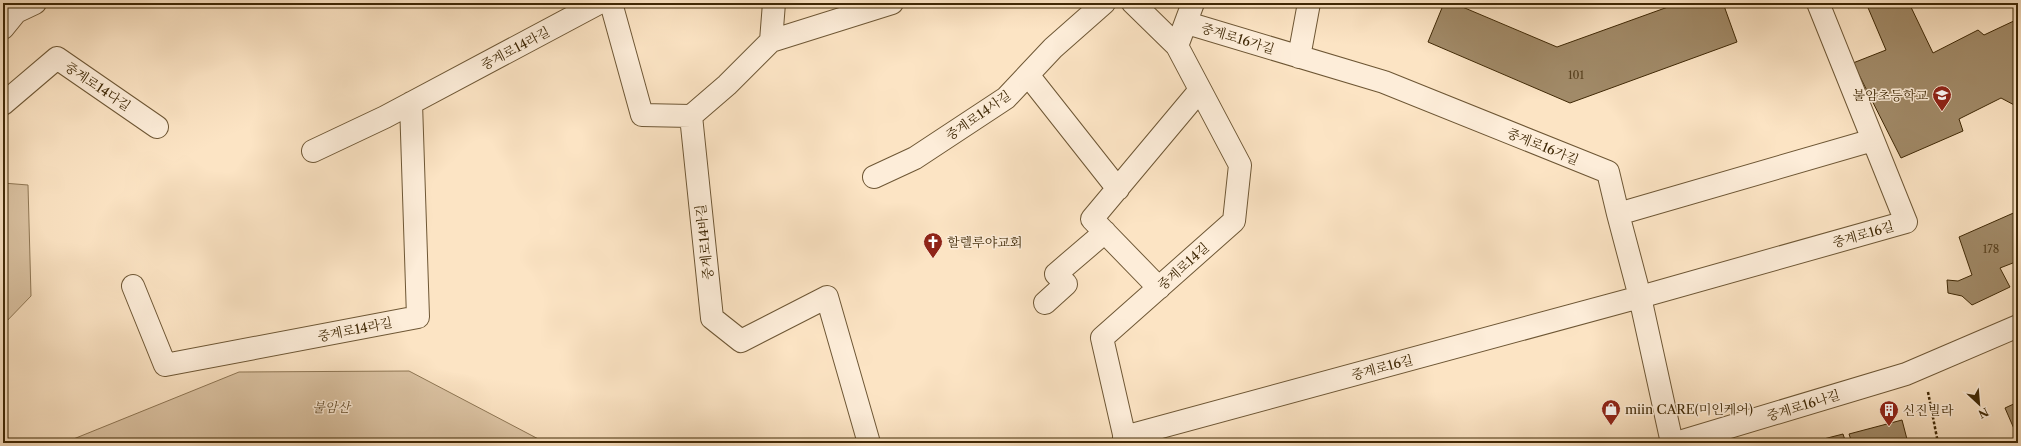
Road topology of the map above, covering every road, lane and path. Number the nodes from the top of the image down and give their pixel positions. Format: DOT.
graph roads {
  1 [pos="35,3"];
  2 [pos="599,3"];
  3 [pos="611,3"];
  4 [pos="774,3"];
  5 [pos="892,3"];
  6 [pos="1104,3"];
  7 [pos="1133,3"];
  8 [pos="1309,3"];
  9 [pos="1818,3"];
  10 [pos="1190,13"];
  11 [pos="3,28"];
  12 [pos="771,41"];
  13 [pos="1178,46"];
  14 [pos="1299,57"];
  15 [pos="1028,75"];
  16 [pos="1200,90"];
  17 [pos="411,103"];
  18 [pos="3,104"];
  19 [pos="691,116"];
  20 [pos="157,126"];
  21 [pos="1873,140"];
  22 [pos="313,151"];
  23 [pos="874,177"];
  24 [pos="1118,189"];
  25 [pos="1618,214"];
  26 [pos="1105,232"];
  27 [pos="134,286"];
  28 [pos="1159,288"];
  29 [pos="1640,297"];
  30 [pos="1045,303"];
  31 [pos="2018,326"];
  32 [pos="1915,370"];
  33 [pos="1125,440"];
  34 [pos="870,443"];
  35 [pos="1672,443"];
  36 [pos="1676,443"];
  37 [pos="1938,443"];
  1 -- 11 [label="street"];
  2 -- 17 [label="street, 중계로14라길"];
  3 -- 19 [label="street"];
  4 -- 12 [label="street"];
  5 -- 12 [label="street"];
  6 -- 15 [label="street, 중계로14사길"];
  7 -- 13 [label="street, 중계로14길"];
  8 -- 14 [label="street"];
  9 -- 21 [label="street, 중계로16길"];
  10 -- 13 [label="street"];
  10 -- 14 [label="street, 중계로16가길"];
  12 -- 19 [label="street"];
  13 -- 16 [label="street, 중계로14길"];
  14 -- 25 [label="street, 중계로16가길"];
  15 -- 23 [label="street, 중계로14사길"];
  15 -- 24 [label="street"];
  16 -- 24 [label="street"];
  16 -- 28 [label="street, 중계로14길"];
  17 -- 22 [label="street, 중계로14라길"];
  17 -- 27 [label="street, 중계로14라길"];
  18 -- 20 [label="street, 중계로14다길"];
  19 -- 34 [label="street, 중계로14바길"];
  21 -- 25 [label="street"];
  21 -- 29 [label="street, 중계로16길"];
  24 -- 26 [label="street"];
  25 -- 29 [label="street"];
  26 -- 28 [label="street"];
  26 -- 30 [label="street"];
  28 -- 33 [label="street, 중계로14길"];
  29 -- 33 [label="street, 중계로16길"];
  29 -- 35 [label="street"];
  31 -- 32 [label="street, 중계로16나길"];
  32 -- 36 [label="street, 중계로16나길"];
  32 -- 37 [label="path"];
}
